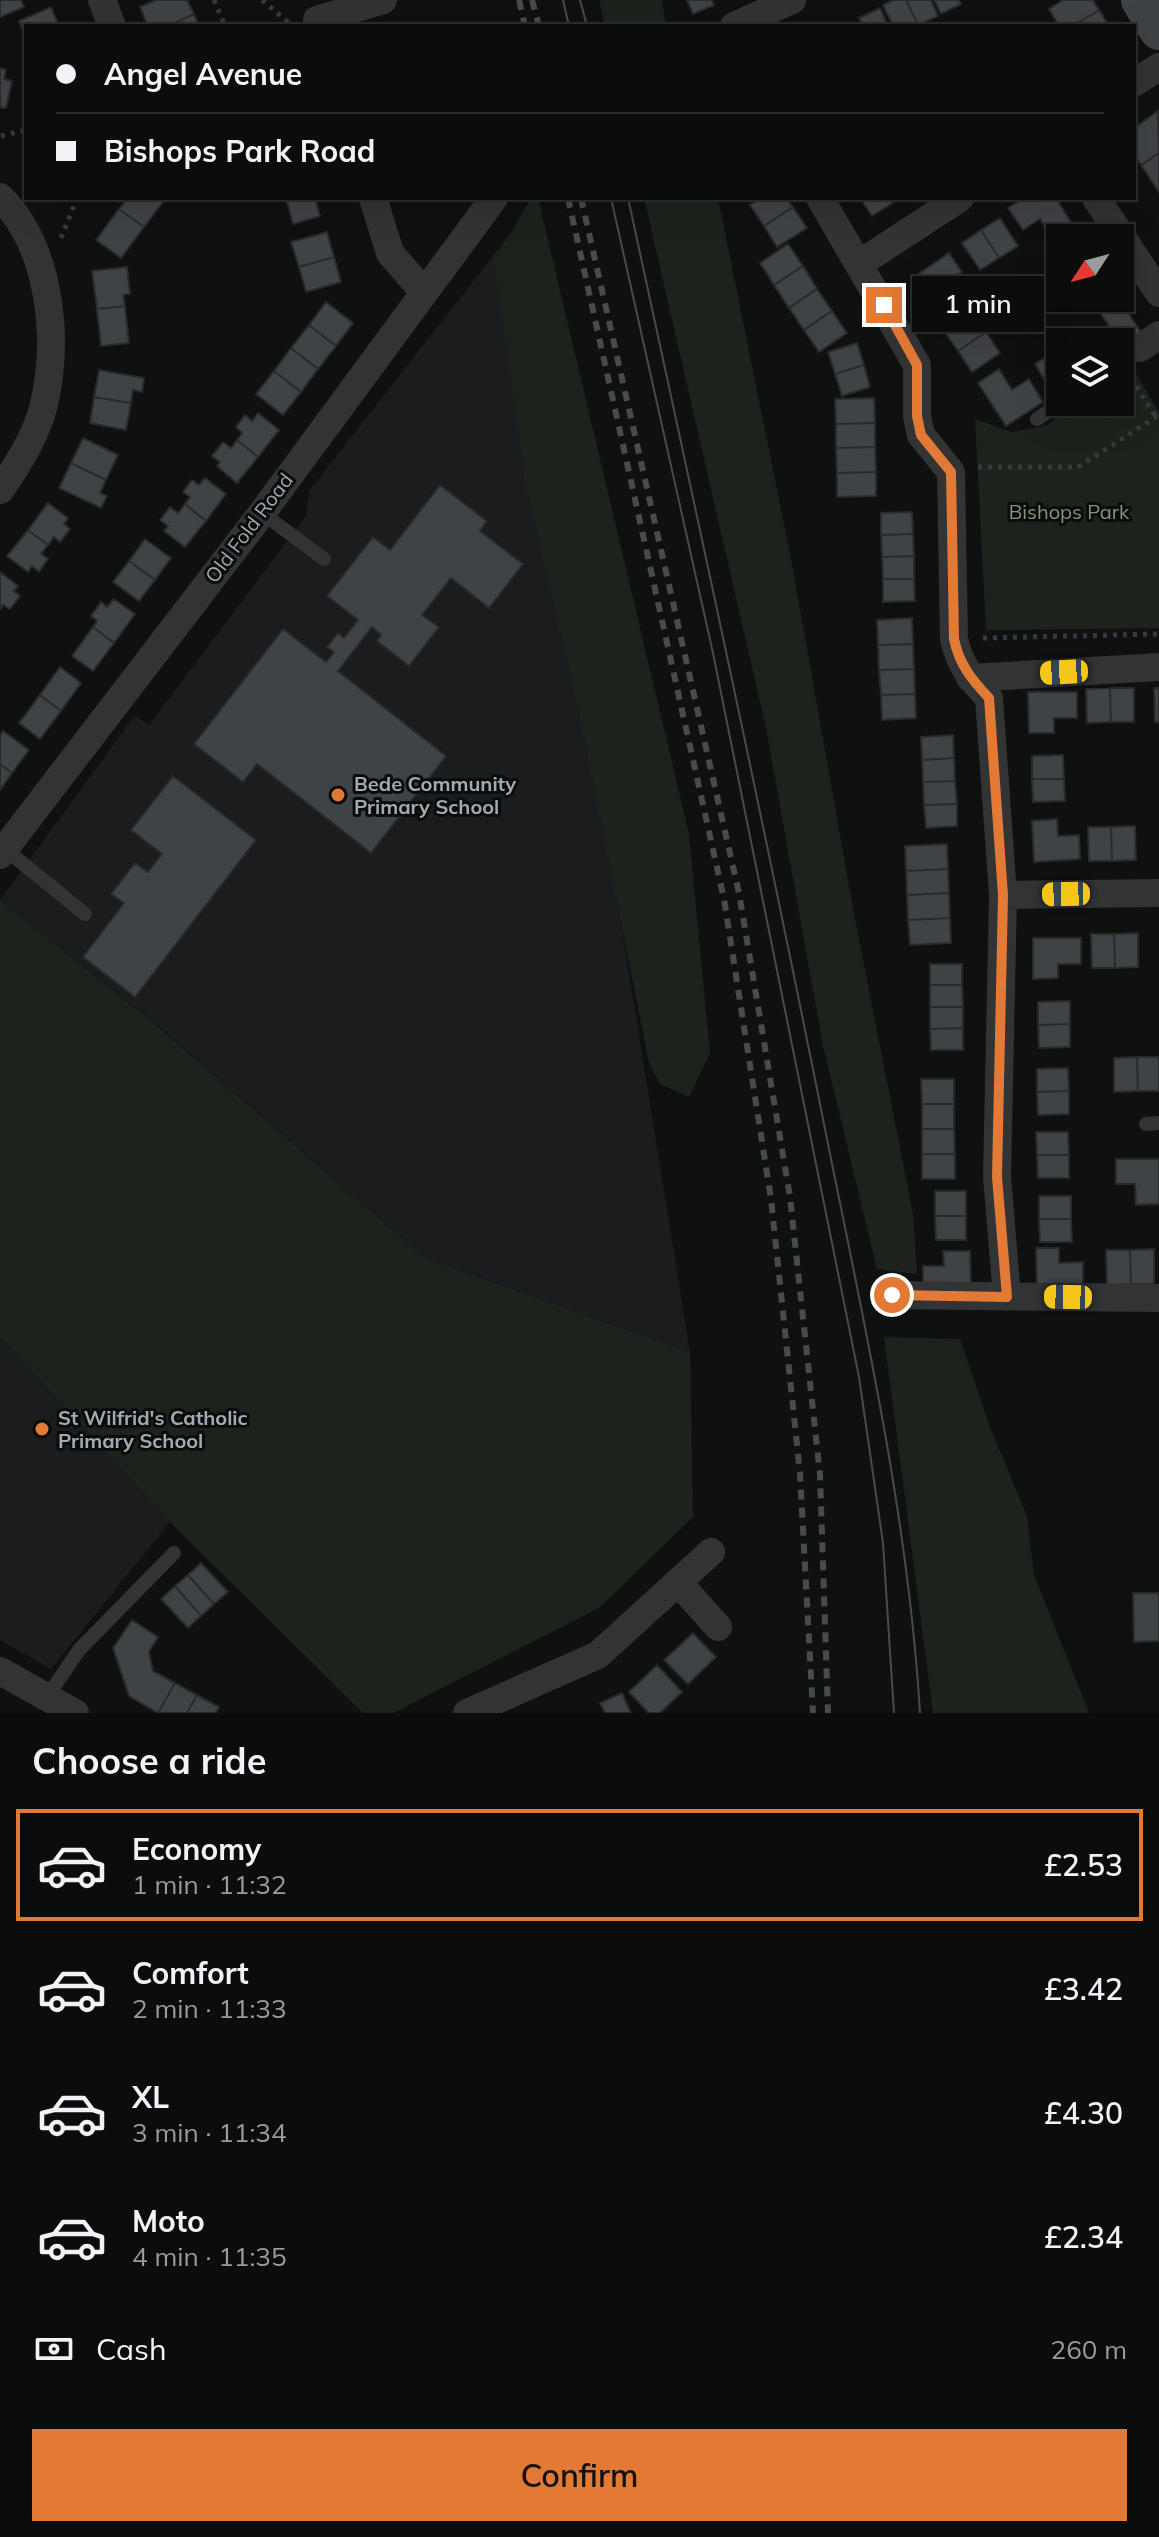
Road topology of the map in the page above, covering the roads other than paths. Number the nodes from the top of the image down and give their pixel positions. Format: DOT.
graph roads {
  1 [pos="102,0"];
  2 [pos="383,0"];
  3 [pos="792,0"];
  4 [pos="1141,0"];
  5 [pos="310,18"];
  6 [pos="111,24"];
  7 [pos="738,24"];
  8 [pos="1159,30"];
  9 [pos="1159,67"];
  10 [pos="1136,82"];
  11 [pos="0,197"];
  12 [pos="374,200"];
  13 [pos="492,200"];
  14 [pos="821,200"];
  15 [pos="957,200"];
  16 [pos="1097,200"];
  17 [pos="859,264"];
  18 [pos="423,291"];
  19 [pos="1159,293"];
  20 [pos="1046,413"];
  21 [pos="1037,419"];
  22 [pos="0,490"];
  23 [pos="262,513"];
  24 [pos="324,559"];
  25 [pos="1159,667"];
  26 [pos="970,678"];
  27 [pos="3,852"];
  28 [pos="1159,893"];
  29 [pos="1003,895"];
  30 [pos="85,914"];
  31 [pos="892,1295"];
  32 [pos="1007,1297"];
  33 [pos="1159,1298"];
  34 [pos="711,1552"];
  35 [pos="174,1553"];
  36 [pos="678,1582"];
  37 [pos="718,1627"];
  38 [pos="0,1671"];
  39 [pos="47,1697"];
  40 [pos="75,1713"];
  41 [pos="467,1713"];
  1 -- 6 [label="street"];
  2 -- 5 [label="street"];
  3 -- 7 [label="street"];
  4 -- 8 [label="main road"];
  9 -- 10 [label="street"];
  11 -- 22 [label="street"];
  12 -- 18 [label="street"];
  13 -- 18 [label="street, Old Fold Road"];
  14 -- 17 [label="street"];
  15 -- 17 [label="street"];
  16 -- 19 [label="street"];
  17 -- 26 [label="street"];
  18 -- 23 [label="street, Old Fold Road"];
  20 -- 21 [label="lane"];
  23 -- 24 [label="lane"];
  23 -- 27 [label="street, Old Fold Road"];
  25 -- 26 [label="street"];
  26 -- 29 [label="street"];
  27 -- 30 [label="lane"];
  28 -- 29 [label="street"];
  29 -- 32 [label="street"];
  31 -- 32 [label="street"];
  32 -- 33 [label="street"];
  34 -- 36 [label="street"];
  35 -- 39 [label="lane"];
  36 -- 37 [label="street"];
  36 -- 41 [label="street"];
  38 -- 39 [label="street"];
  39 -- 40 [label="street"];
}
